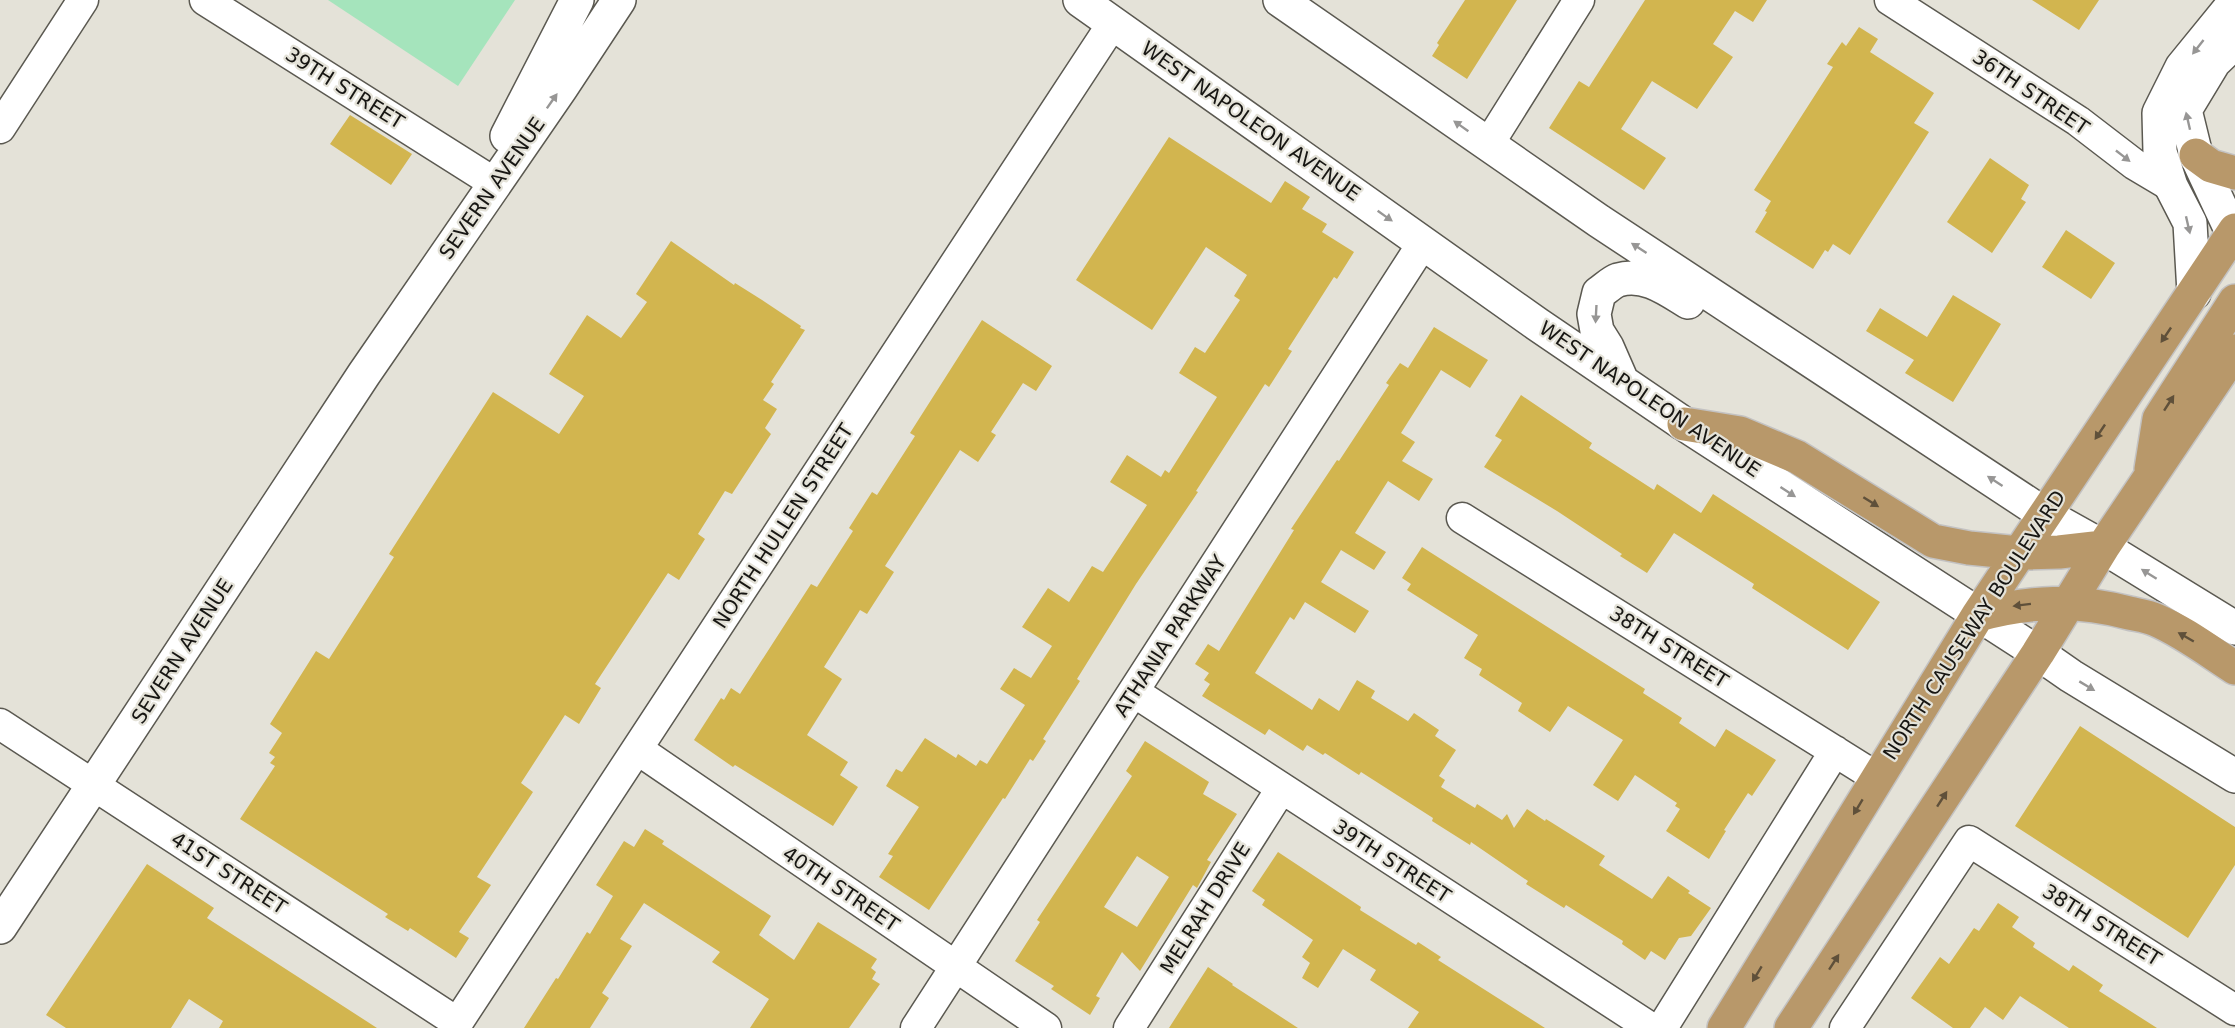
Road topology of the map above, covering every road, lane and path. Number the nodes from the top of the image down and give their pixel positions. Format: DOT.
graph roads {
  1 [pos="83,0"];
  2 [pos="205,0"];
  3 [pos="577,0"];
  4 [pos="619,0"];
  5 [pos="1080,0"];
  6 [pos="1280,0"];
  7 [pos="1580,0"];
  8 [pos="1890,0"];
  9 [pos="2235,2"];
  10 [pos="1113,24"];
  11 [pos="2235,42"];
  12 [pos="0,128"];
  13 [pos="1488,145"];
  14 [pos="2196,155"];
  15 [pos="2235,173"];
  16 [pos="485,177"];
  17 [pos="2171,186"];
  18 [pos="2234,234"];
  19 [pos="1423,243"];
  20 [pos="2194,293"];
  21 [pos="2235,301"];
  22 [pos="2235,351"];
  23 [pos="364,374"];
  24 [pos="1621,380"];
  25 [pos="1872,401"];
  26 [pos="1684,424"];
  27 [pos="2149,479"];
  28 [pos="2044,514"];
  29 [pos="1462,518"];
  30 [pos="2103,547"];
  31 [pos="2019,552"];
  32 [pos="2068,602"];
  33 [pos="1978,615"];
  34 [pos="2235,628"];
  35 [pos="2038,653"];
  36 [pos="2235,668"];
  37 [pos="1134,692"];
  38 [pos="0,724"];
  39 [pos="637,749"];
  40 [pos="1835,751"];
  41 [pos="2235,776"];
  42 [pos="1876,777"];
  43 [pos="94,785"];
  44 [pos="1281,789"];
  45 [pos="0,927"];
  46 [pos="955,968"];
  47 [pos="2235,1010"];
  48 [pos="456,1025"];
  49 [pos="915,1028"];
  50 [pos="1046,1028"];
  51 [pos="1129,1028"];
  52 [pos="1652,1028"];
  53 [pos="1662,1028"];
  54 [pos="1724,1028"];
  55 [pos="1791,1028"];
  56 [pos="1845,1028"];
  1 -- 12 [label="street"];
  2 -- 16 [label="street, 39TH STREET"];
  3 -- 16 [label="main road, SEVERN AVENUE"];
  23 -- 4 [label="main road, SEVERN AVENUE, one-way"];
  5 -- 10 [label="main road, WEST NAPOLEON AVENUE"];
  13 -- 6 [label="main road, one-way"];
  7 -- 13 [label="street"];
  8 -- 17 [label="street, 36TH STREET, one-way"];
  9 -- 17 [label="main road, one-way"];
  10 -- 19 [label="main road, WEST NAPOLEON AVENUE, one-way"];
  10 -- 39 [label="street, NORTH HULLEN STREET"];
  14 -- 11 [label="main road, one-way"];
  25 -- 13 [label="main road, one-way"];
  14 -- 15 [label="highway"];
  14 -- 18 [label="main road"];
  16 -- 23 [label="main road, SEVERN AVENUE"];
  17 -- 20 [label="main road, one-way"];
  18 -- 20 [label="highway, NORTH CAUSEWAY BOULEVARD"];
  19 -- 24 [label="main road, WEST NAPOLEON AVENUE"];
  19 -- 37 [label="street, ATHANIA PARKWAY"];
  20 -- 28 [label="highway, NORTH CAUSEWAY BOULEVARD, one-way"];
  27 -- 21 [label="highway, one-way"];
  22 -- 27 [label="highway"];
  23 -- 43 [label="main road, SEVERN AVENUE"];
  25 -- 24 [label="main road, one-way"];
  24 -- 26 [label="main road, WEST NAPOLEON AVENUE"];
  28 -- 25 [label="main road, one-way"];
  26 -- 31 [label="highway, one-way"];
  26 -- 33 [label="main road, WEST NAPOLEON AVENUE, one-way"];
  27 -- 30 [label="highway"];
  28 -- 30 [label="main road"];
  28 -- 31 [label="highway, NORTH CAUSEWAY BOULEVARD"];
  29 -- 40 [label="street, 38TH STREET"];
  30 -- 31 [label="highway"];
  30 -- 32 [label="highway"];
  34 -- 30 [label="main road, one-way"];
  31 -- 33 [label="highway, NORTH CAUSEWAY BOULEVARD"];
  32 -- 33 [label="highway, one-way"];
  32 -- 35 [label="highway"];
  36 -- 32 [label="highway, one-way"];
  33 -- 35 [label="main road, WEST NAPOLEON AVENUE"];
  33 -- 42 [label="highway, NORTH CAUSEWAY BOULEVARD"];
  35 -- 41 [label="main road, WEST NAPOLEON AVENUE, one-way"];
  55 -- 35 [label="highway, one-way"];
  37 -- 44 [label="street, 39TH STREET"];
  37 -- 46 [label="street, ATHANIA PARKWAY"];
  38 -- 43 [label="street, 41ST STREET"];
  39 -- 46 [label="street, 40TH STREET"];
  39 -- 48 [label="street, NORTH HULLEN STREET"];
  40 -- 42 [label="street, 38TH STREET"];
  40 -- 53 [label="street"];
  42 -- 54 [label="highway, NORTH CAUSEWAY BOULEVARD, one-way"];
  43 -- 45 [label="main road, SEVERN AVENUE"];
  43 -- 48 [label="street, 41ST STREET"];
  44 -- 51 [label="street, MELRAH DRIVE"];
  44 -- 52 [label="street, 39TH STREET"];
  46 -- 49 [label="street, ATHANIA PARKWAY"];
  46 -- 50 [label="street, 40TH STREET"];
  47 -- 56 [label="street, 38TH STREET"];
}
